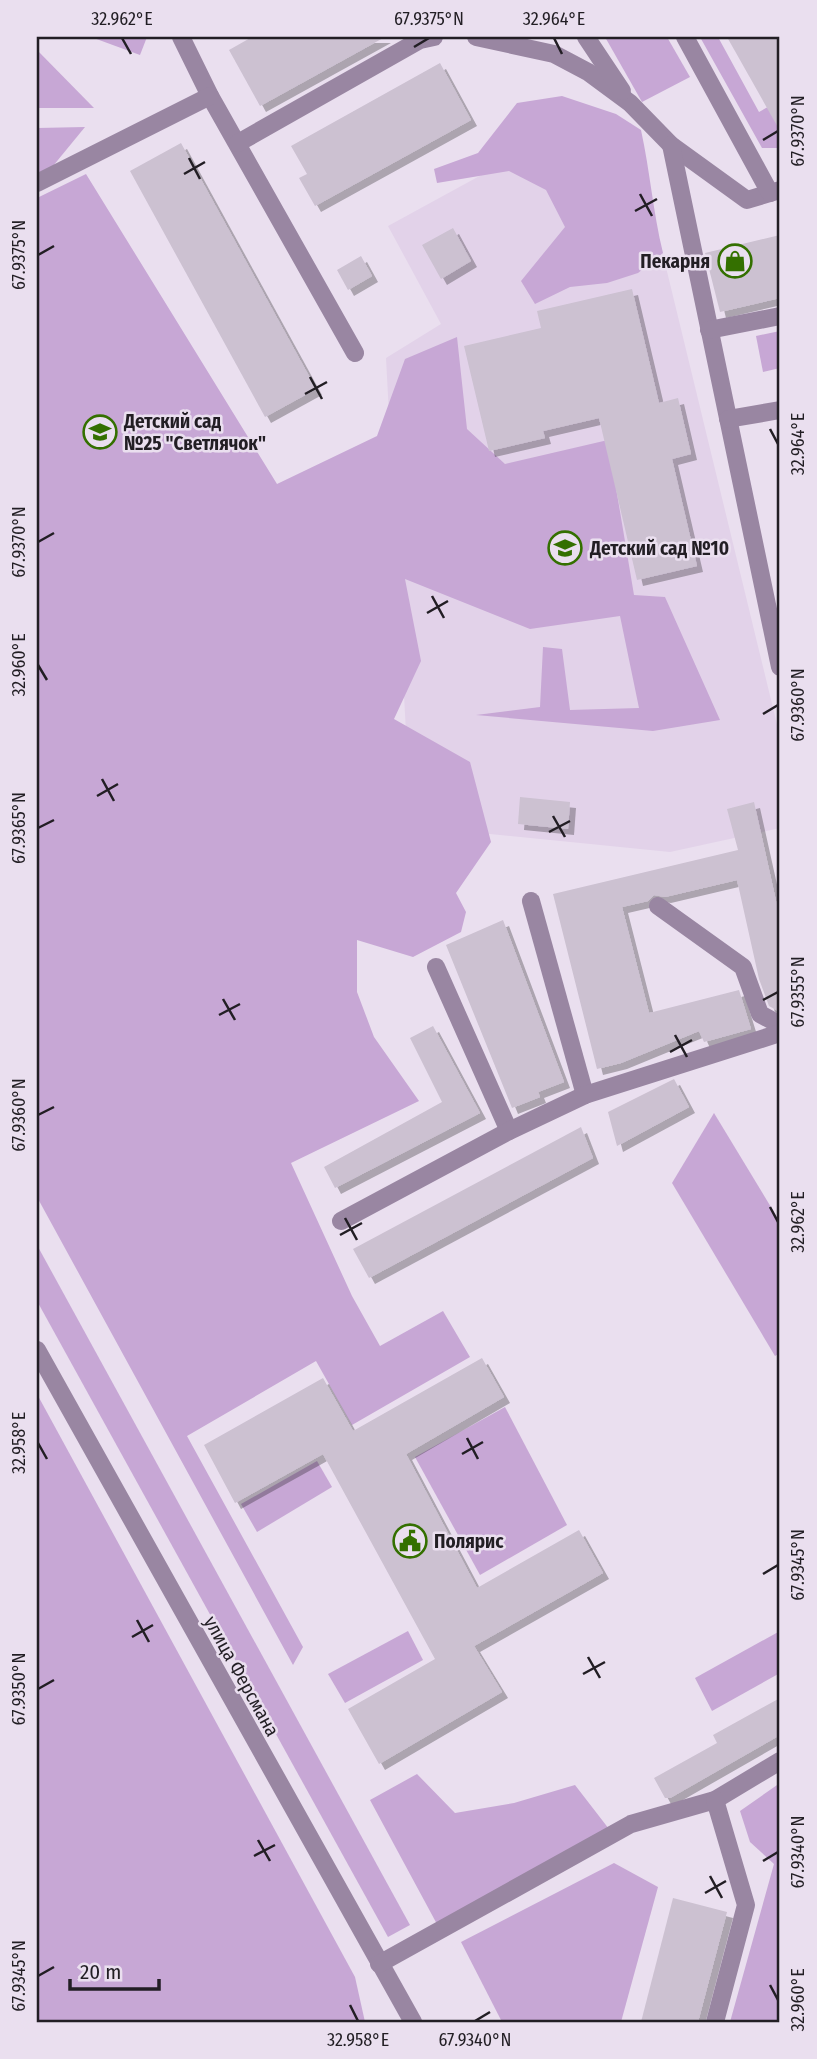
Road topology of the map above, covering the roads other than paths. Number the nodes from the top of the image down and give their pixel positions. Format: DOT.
graph roads {
  1 [pos="181,37"];
  2 [pos="432,37"];
  3 [pos="477,37"];
  4 [pos="586,37"];
  5 [pos="685,37"];
  6 [pos="209,96"];
  7 [pos="630,103"];
  8 [pos="237,143"];
  9 [pos="671,145"];
  10 [pos="37,183"];
  11 [pos="775,191"];
  12 [pos="780,316"];
  13 [pos="709,330"];
  14 [pos="355,353"];
  15 [pos="780,410"];
  16 [pos="728,419"];
  17 [pos="780,667"];
  18 [pos="531,901"];
  19 [pos="658,906"];
  20 [pos="436,967"];
  21 [pos="780,1025"];
  22 [pos="780,1033"];
  23 [pos="586,1095"];
  24 [pos="509,1131"];
  25 [pos="341,1221"];
  26 [pos="37,1350"];
  27 [pos="780,1761"];
  28 [pos="715,1800"];
  29 [pos="379,1964"];
  30 [pos="412,2022"];
  31 [pos="715,2022"];
  1 -- 6 [label="street"];
  2 -- 8 [label="street"];
  3 -- 7 [label="street"];
  4 -- 7 [label="street"];
  5 -- 11 [label="street"];
  6 -- 8 [label="street"];
  6 -- 10 [label="street"];
  7 -- 9 [label="street"];
  8 -- 14 [label="street"];
  9 -- 11 [label="street"];
  9 -- 13 [label="street"];
  12 -- 13 [label="street"];
  13 -- 16 [label="street"];
  15 -- 16 [label="street"];
  16 -- 17 [label="street"];
  18 -- 23 [label="street"];
  19 -- 21 [label="street"];
  20 -- 24 [label="street"];
  22 -- 23 [label="street"];
  23 -- 24 [label="street"];
  24 -- 25 [label="street"];
  26 -- 29 [label="street, улица Ферсмана"];
  27 -- 28 [label="street"];
  28 -- 29 [label="street"];
  28 -- 31 [label="street"];
  29 -- 30 [label="street, улица Ферсмана"];
}
